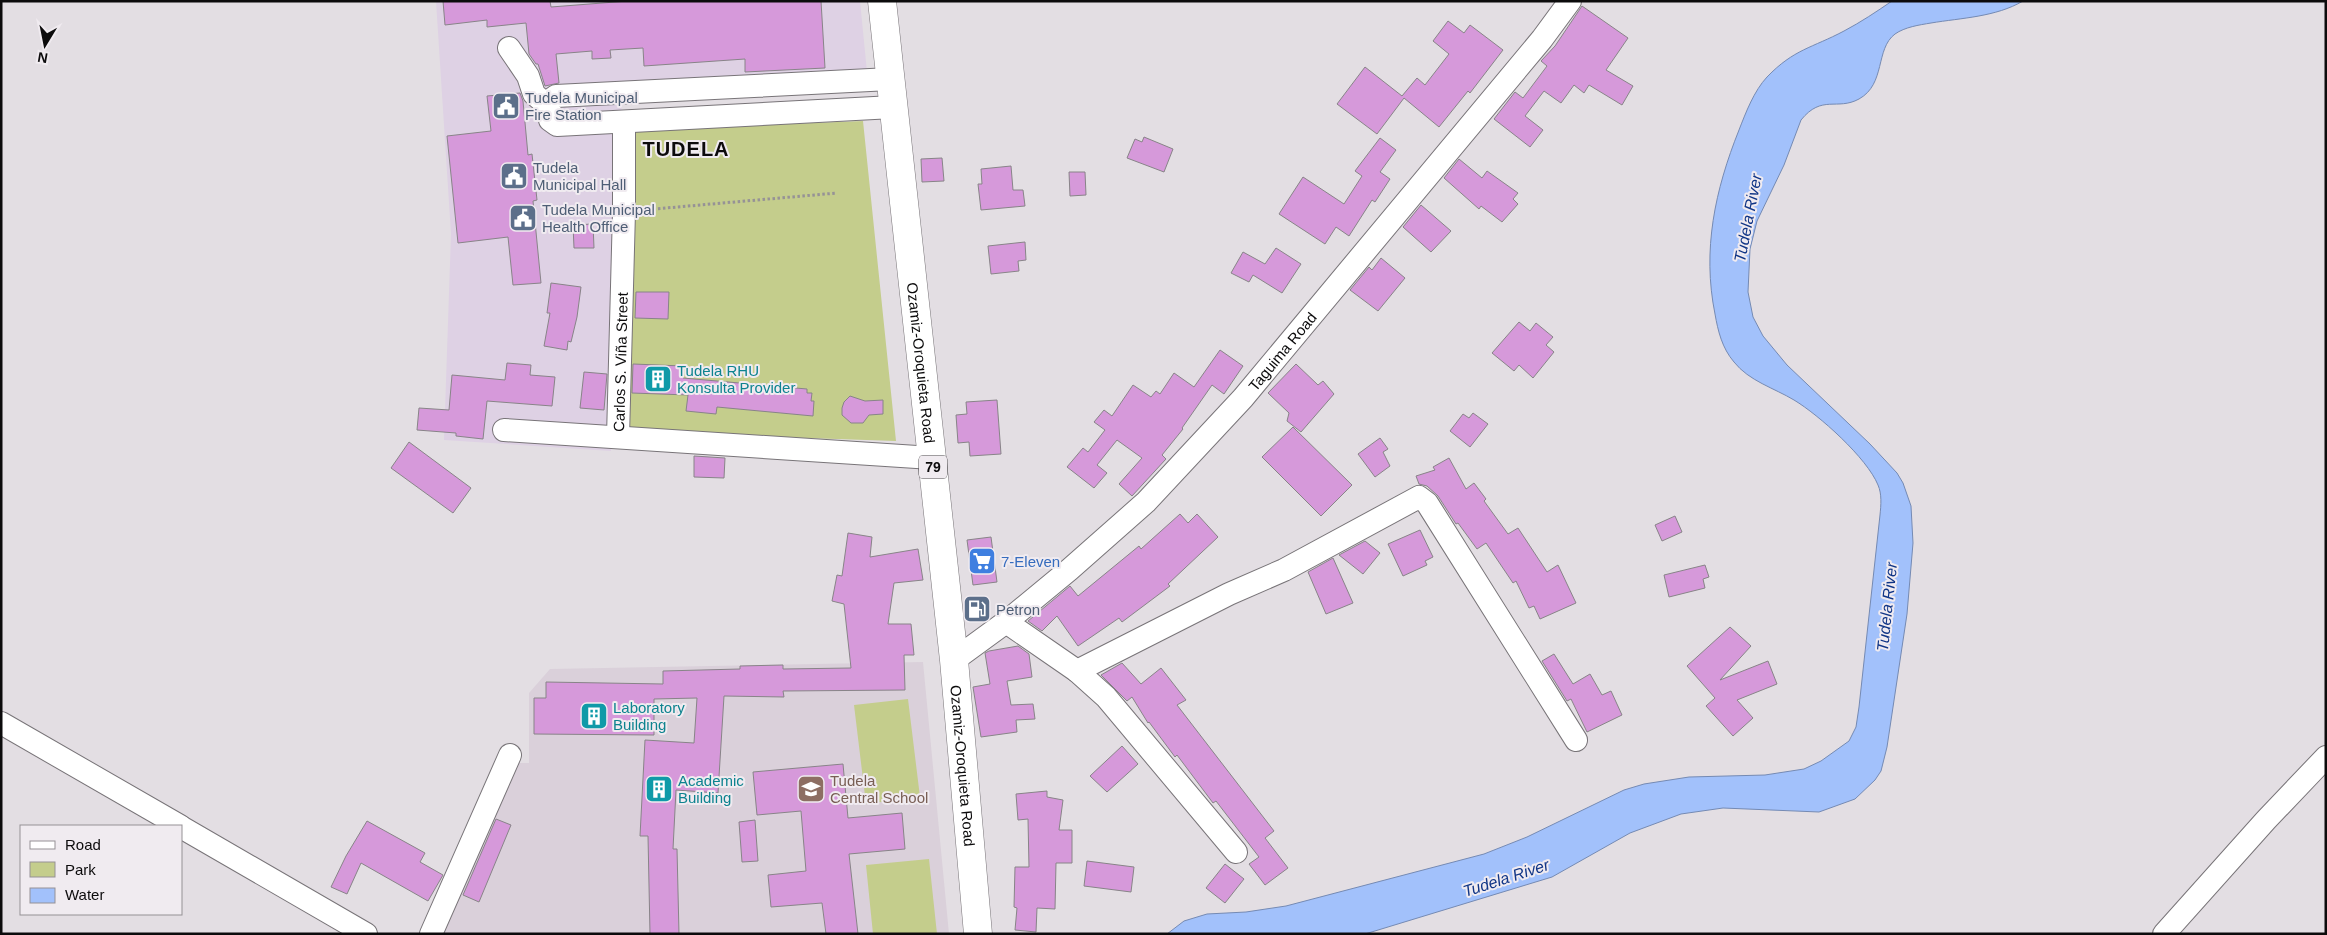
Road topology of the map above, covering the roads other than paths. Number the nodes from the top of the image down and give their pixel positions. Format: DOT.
graph roads {
  1 [pos="882,1"];
  2 [pos="1570,1"];
  3 [pos="509,48"];
  4 [pos="890,79"];
  5 [pos="548,106"];
  6 [pos="893,107"];
  7 [pos="624,122"];
  8 [pos="504,430"];
  9 [pos="618,436"];
  10 [pos="932,458"];
  11 [pos="1006,622"];
  12 [pos="954,660"];
  13 [pos="1077,671"];
  14 [pos="1,723"];
  15 [pos="1576,740"];
  16 [pos="510,755"];
  17 [pos="2326,757"];
  18 [pos="178,825"];
  19 [pos="182,828"];
  20 [pos="1236,852"];
  21 [pos="366,934"];
  22 [pos="432,934"];
  23 [pos="978,934"];
  24 [pos="2164,934"];
  1 -- 4 [label="highway, Ozamiz-Oroquieta Road / 79"];
  2 -- 11 [label="street, Taguima Road"];
  3 -- 5 [label="street"];
  4 -- 5 [label="street"];
  4 -- 6 [label="highway, Ozamiz-Oroquieta Road / 79"];
  5 -- 7 [label="street"];
  6 -- 7 [label="street"];
  6 -- 10 [label="highway, Ozamiz-Oroquieta Road / 79"];
  7 -- 9 [label="street, Carlos S. Viña Street"];
  8 -- 9 [label="street"];
  9 -- 10 [label="street, Carlos S. Viña Street"];
  10 -- 12 [label="highway, Ozamiz-Oroquieta Road / 79"];
  11 -- 12 [label="street, Taguima Road"];
  11 -- 13 [label="street"];
  12 -- 23 [label="highway, Ozamiz-Oroquieta Road / 79"];
  13 -- 15 [label="street"];
  13 -- 20 [label="street"];
  14 -- 18 [label="street"];
  16 -- 22 [label="street"];
  17 -- 24 [label="street"];
  19 -- 21 [label="street"];
}
